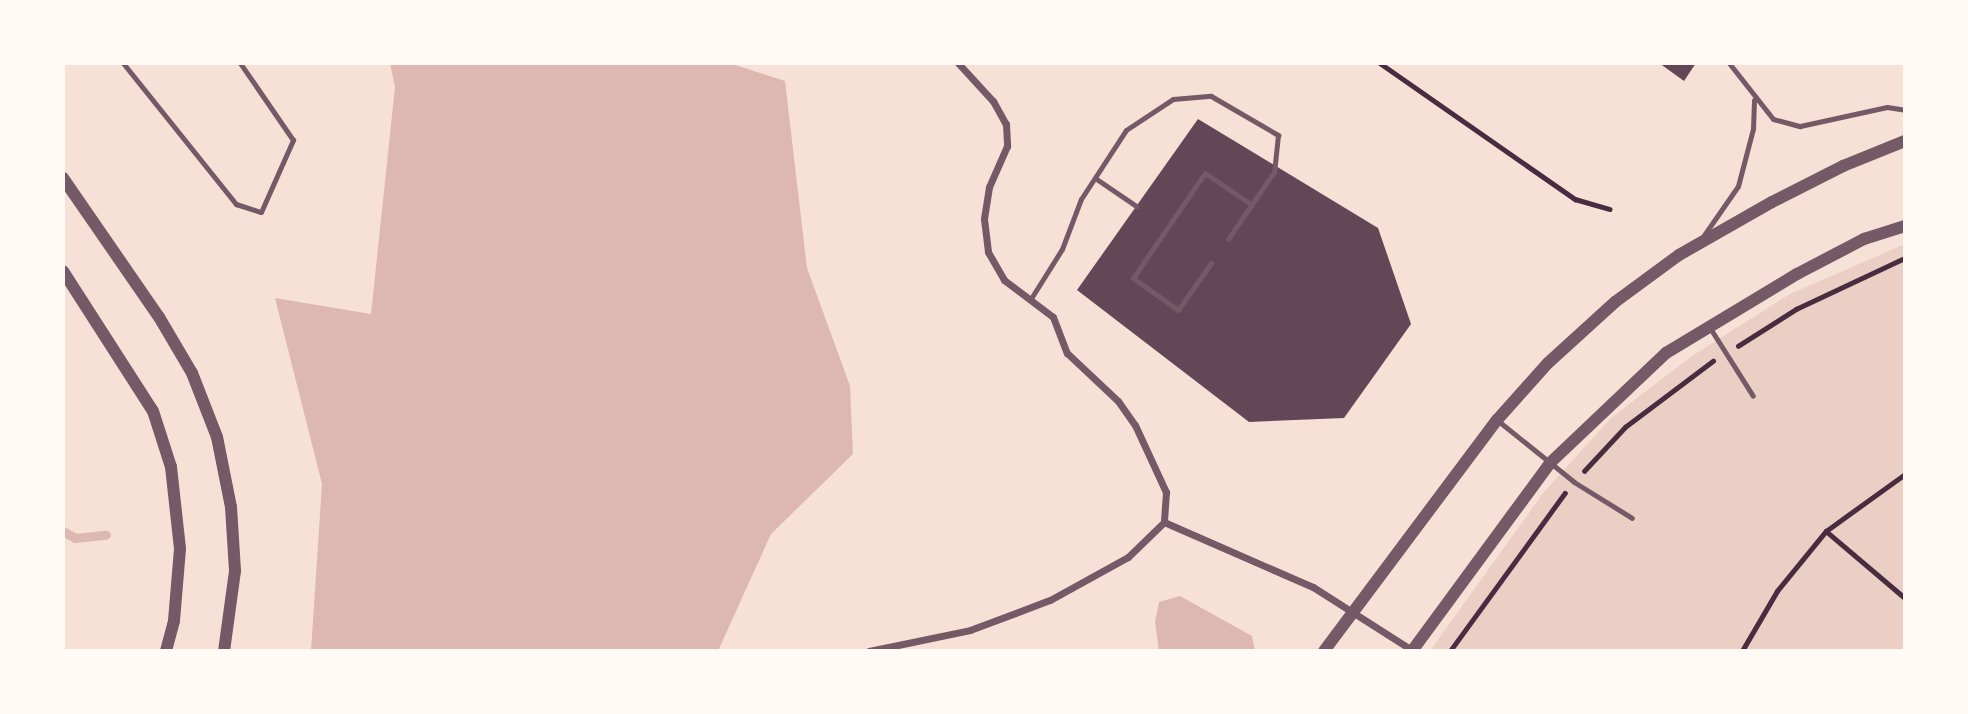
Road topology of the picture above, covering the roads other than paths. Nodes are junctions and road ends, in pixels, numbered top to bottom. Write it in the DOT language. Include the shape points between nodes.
graph roads {
  1 [pos="123,63"];
  2 [pos="240,63"];
  3 [pos="958,63"];
  4 [pos="1730,64"];
  5 [pos="1754,100"];
  6 [pos="1905,110"];
  7 [pos="1905,141"];
  8 [pos="63,178"];
  9 [pos="1095,178"];
  10 [pos="1252,205"];
  11 [pos="1136,206"];
  12 [pos="1905,226"];
  13 [pos="1228,239"];
  14 [pos="1697,245"];
  15 [pos="1211,263"];
  16 [pos="63,271"];
  17 [pos="1030,300"];
  18 [pos="1709,326"];
  19 [pos="1753,396"];
  20 [pos="1497,420"];
  21 [pos="1550,463"];
  22 [pos="1632,518"];
  23 [pos="1164,522"];
  24 [pos="1350,614"];
  25 [pos="166,651"];
  26 [pos="224,651"];
  27 [pos="869,651"];
  28 [pos="1324,651"];
  29 [pos="1412,651"];
  1 -- 2 [label="lane" via="236,204 261,212 293,141"];
  3 -- 17 [label="street" via="993,101 1006,124 1007,146 989,187 988,252 1004,280"];
  4 -- 5 [label="lane"];
  5 -- 6 [label="lane" via="1773,119 1800,126 1887,107"];
  5 -- 14 [label="lane" via="1753,129 1738,186"];
  7 -- 14 [label="street" via="1843,166"];
  8 -- 26 [label="street" via="159,317 192,373 217,437 231,507 235,570"];
  9 -- 10 [label="lane" via="1126,130 1173,99 1211,96 1279,135 1274,172"];
  9 -- 11 [label="lane"];
  9 -- 17 [label="lane" via="1062,249"];
  10 -- 13 [label="lane"];
  10 -- 15 [label="lane" via="1205,173 1133,278 1178,310"];
  12 -- 18 [label="street" via="1852,245"];
  14 -- 20 [label="street" via="1615,302 1548,363"];
  16 -- 25 [label="street" via="153,411 171,467 180,549 174,621"];
  17 -- 23 [label="street" via="1053,317 1067,354 1118,401 1135,425 1166,492"];
  18 -- 19 [label="lane"];
  18 -- 21 [label="street" via="1666,353"];
  20 -- 21 [label="lane"];
  20 -- 24 [label="street"];
  21 -- 22 [label="lane"];
  21 -- 29 [label="street"];
  23 -- 24 [label="street" via="1312,587"];
  23 -- 27 [label="street" via="1128,557 1050,600 970,630"];
  24 -- 28 [label="street"];
  24 -- 29 [label="street"];
}
